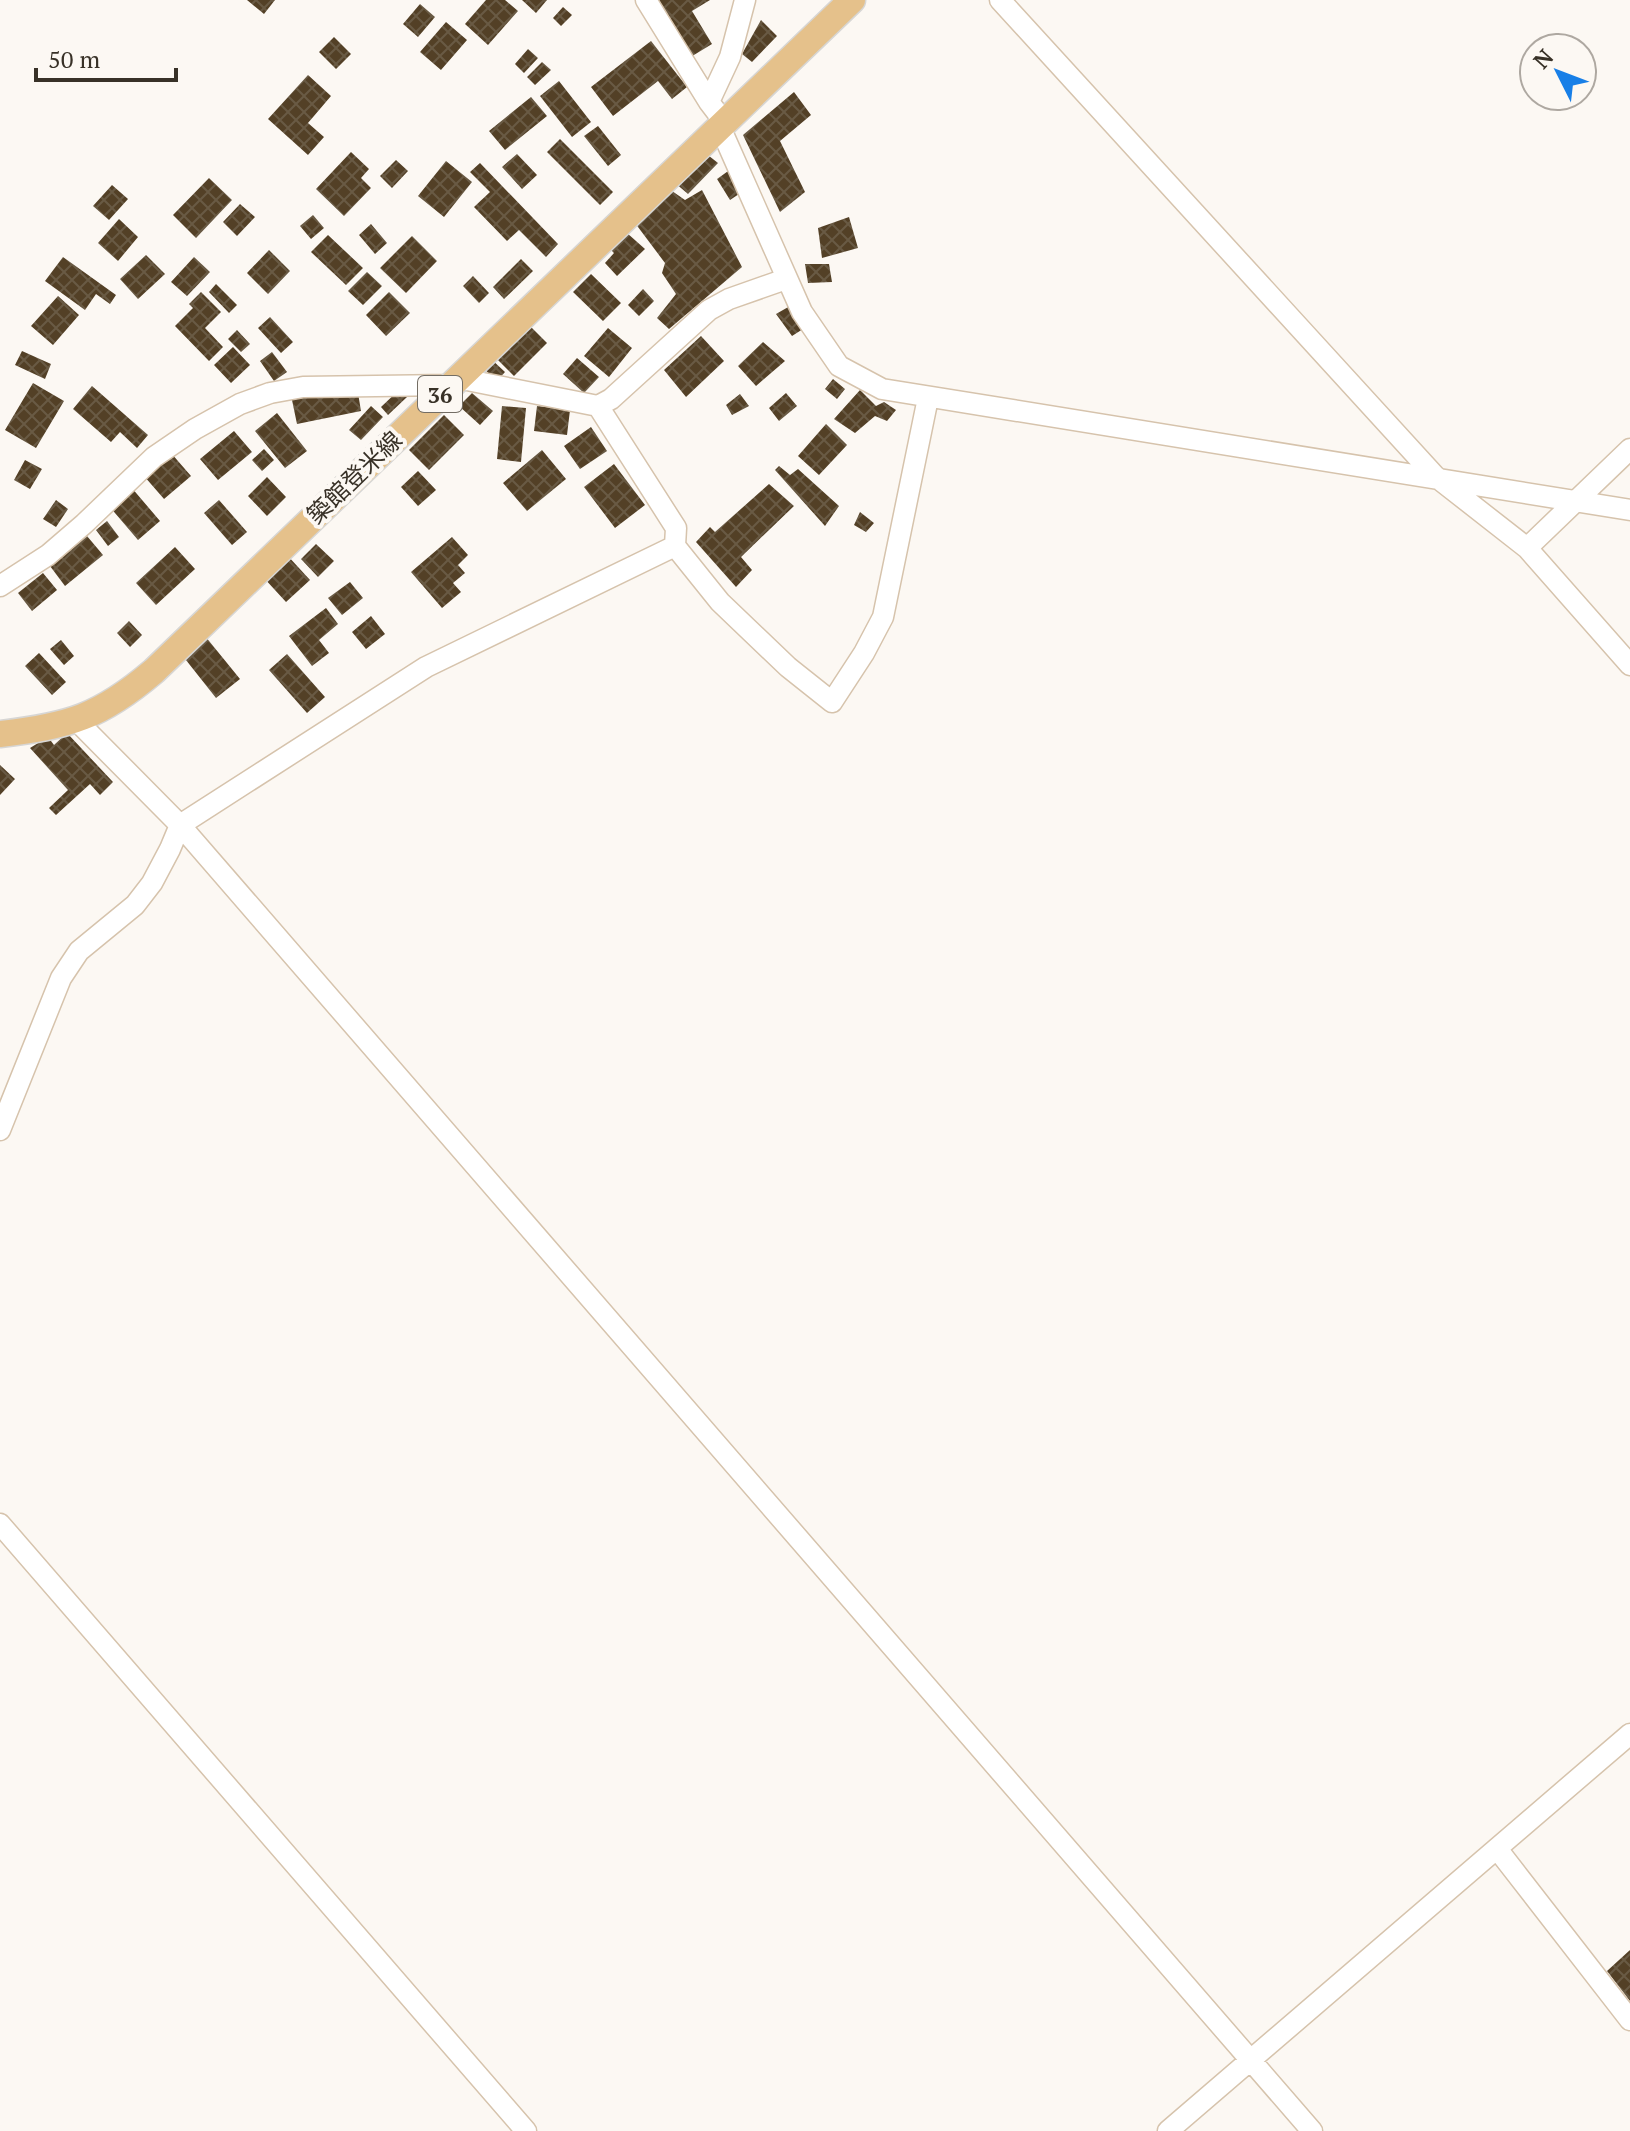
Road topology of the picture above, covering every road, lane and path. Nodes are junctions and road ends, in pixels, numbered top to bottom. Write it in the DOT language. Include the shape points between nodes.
graph roads {
  1 [pos="646,0"];
  2 [pos="745,0"];
  3 [pos="852,0"];
  4 [pos="1000,0"];
  5 [pos="718,117"];
  6 [pos="786,279"];
  7 [pos="453,382"];
  8 [pos="928,398"];
  9 [pos="598,406"];
  10 [pos="1630,449"];
  11 [pos="1435,476"];
  12 [pos="1578,500"];
  13 [pos="1630,510"];
  14 [pos="675,546"];
  15 [pos="1527,548"];
  16 [pos="0,586"];
  17 [pos="1630,665"];
  18 [pos="77,721"];
  19 [pos="0,734"];
  20 [pos="180,825"];
  21 [pos="0,1130"];
  22 [pos="0,1524"];
  23 [pos="1630,1734"];
  24 [pos="1498,1850"];
  25 [pos="1630,2020"];
  26 [pos="1250,2060"];
  27 [pos="526,2131"];
  28 [pos="1168,2131"];
  29 [pos="1312,2131"];
  1 -- 5 [label="street"];
  2 -- 5 [label="street"];
  3 -- 5 [label="main road, 築館登米線 / 36"];
  4 -- 11 [label="street"];
  5 -- 6 [label="street"];
  5 -- 7 [label="main road, 築館登米線 / 36"];
  6 -- 8 [label="street" via="839,366 882,389"];
  6 -- 9 [label="street" via="709,310"];
  7 -- 9 [label="street"];
  7 -- 16 [label="street" via="303,387 240,404 154,457 48,555"];
  7 -- 18 [label="main road, 築館登米線 / 36" via="154,671 116,701"];
  8 -- 11 [label="street"];
  8 -- 14 [label="street" via="883,617 832,702 720,602"];
  9 -- 14 [label="street" via="676,528"];
  10 -- 12 [label="street"];
  11 -- 12 [label="street"];
  11 -- 15 [label="street"];
  12 -- 13 [label="street"];
  12 -- 15 [label="street"];
  14 -- 20 [label="street" via="426,667"];
  15 -- 17 [label="street"];
  18 -- 19 [label="main road, 築館登米線 / 36"];
  18 -- 20 [label="street"];
  20 -- 21 [label="street" via="135,905 79,951 61,978"];
  20 -- 26 [label="street"];
  22 -- 27 [label="street"];
  23 -- 24 [label="street"];
  24 -- 25 [label="street"];
  24 -- 26 [label="street"];
  26 -- 28 [label="street"];
  26 -- 29 [label="street"];
}
